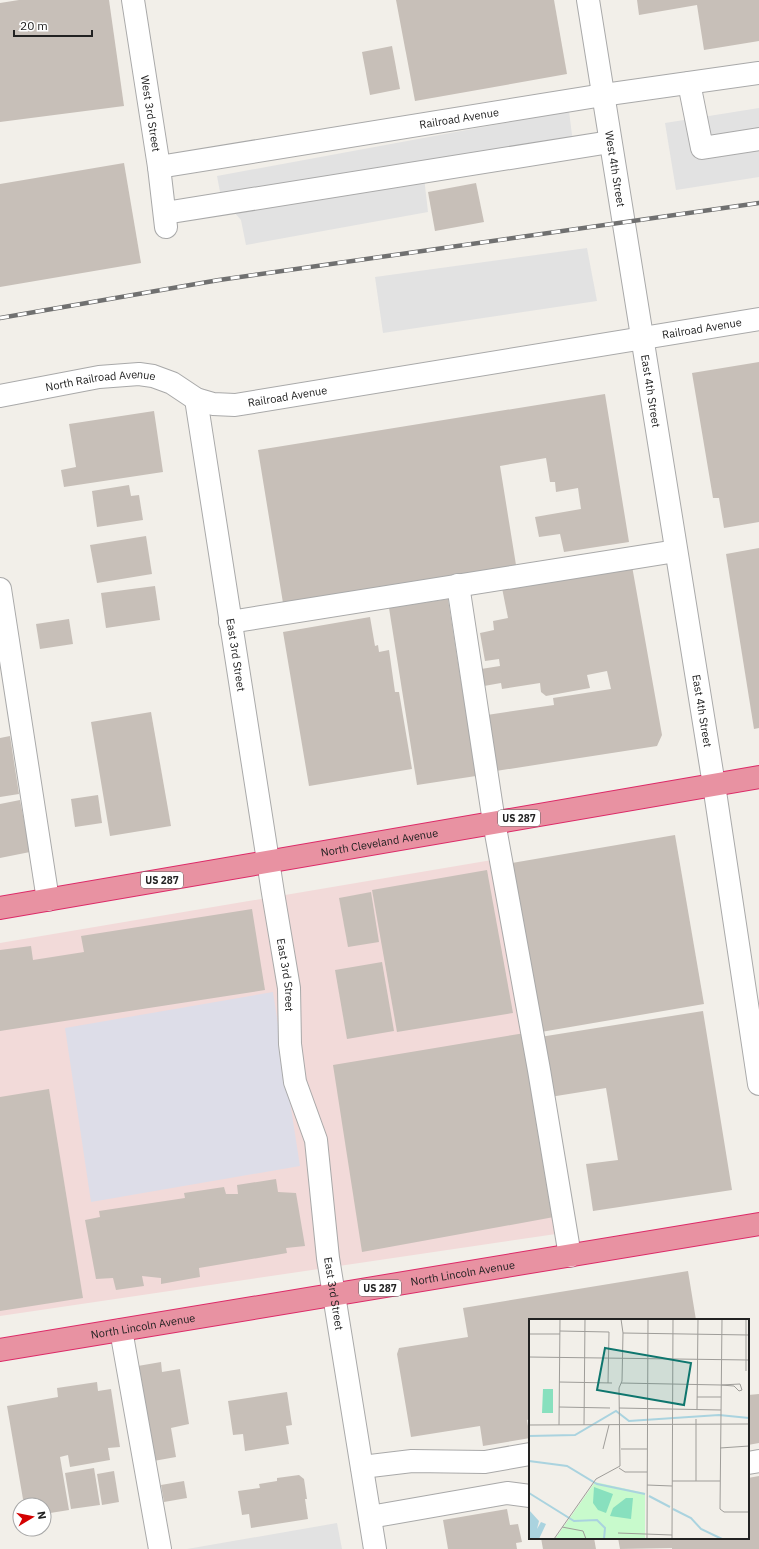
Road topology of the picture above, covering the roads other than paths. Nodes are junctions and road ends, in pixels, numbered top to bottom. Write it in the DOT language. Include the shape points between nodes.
graph roads {
  1 [pos="133,0"];
  2 [pos="588,0"];
  3 [pos="759,73"];
  4 [pos="689,83"];
  5 [pos="603,95"];
  6 [pos="759,139"];
  7 [pos="610,142"];
  8 [pos="159,167"];
  9 [pos="759,319"];
  10 [pos="641,338"];
  11 [pos="0,396"];
  12 [pos="196,399"];
  13 [pos="676,551"];
  14 [pos="458,585"];
  15 [pos="0,589"];
  16 [pos="230,622"];
  17 [pos="759,777"];
  18 [pos="714,785"];
  19 [pos="494,822"];
  20 [pos="268,861"];
  21 [pos="48,900"];
  22 [pos="0,908"];
  23 [pos="759,1084"];
  24 [pos="759,1224"];
  25 [pos="570,1256"];
  26 [pos="334,1295"];
  27 [pos="121,1330"];
  28 [pos="0,1350"];
  29 [pos="529,1454"];
  30 [pos="759,1461"];
  31 [pos="749,1463"];
  32 [pos="362,1467"];
  33 [pos="529,1496"];
  34 [pos="370,1517"];
  35 [pos="160,1549"];
  36 [pos="375,1549"];
  1 -- 8 [label="street, West 3rd Street"];
  2 -- 5 [label="street, West 4th Street"];
  3 -- 4 [label="street, Railroad Avenue"];
  4 -- 5 [label="street, Railroad Avenue"];
  4 -- 6 [label="street" via="702,148"];
  5 -- 7 [label="street, West 4th Street"];
  5 -- 8 [label="street, Railroad Avenue"];
  7 -- 8 [label="street, West 3rd Street" via="166,220"];
  7 -- 10 [label="street, West 4th Street"];
  9 -- 10 [label="street, Railroad Avenue"];
  10 -- 12 [label="street, Railroad Avenue" via="235,405 213,404"];
  10 -- 13 [label="street, East 4th Street"];
  11 -- 12 [label="street, North Railroad Avenue" via="99,377 139,374 172,383"];
  12 -- 16 [label="street, East 3rd Street"];
  13 -- 14 [label="street"];
  13 -- 18 [label="street, East 4th Street"];
  14 -- 16 [label="street"];
  14 -- 19 [label="street"];
  15 -- 21 [label="street"];
  16 -- 20 [label="street, East 3rd Street"];
  17 -- 18 [label="highway, North Cleveland Avenue / US 287"];
  18 -- 19 [label="highway, North Cleveland Avenue / US 287"];
  18 -- 23 [label="street, East 4th Street"];
  19 -- 20 [label="highway, North Cleveland Avenue / US 287"];
  19 -- 25 [label="street"];
  20 -- 21 [label="highway, North Cleveland Avenue / US 287"];
  20 -- 26 [label="street, East 3rd Street" via="289,988 290,1044 295,1082 316,1140"];
  21 -- 22 [label="highway, North Cleveland Avenue / US 287"];
  24 -- 25 [label="highway, North Lincoln Avenue / US 287"];
  25 -- 26 [label="highway, North Lincoln Avenue / US 287"];
  26 -- 27 [label="highway, North Lincoln Avenue / US 287"];
  26 -- 32 [label="street, East 3rd Street"];
  27 -- 28 [label="highway, North Lincoln Avenue / US 287"];
  27 -- 35 [label="street"];
  29 -- 32 [label="street" via="485,1462 412,1461"];
  30 -- 31 [label="street"];
  32 -- 34 [label="street, East 3rd Street"];
  33 -- 34 [label="street" via="507,1493"];
  34 -- 36 [label="street, East 3rd Street"];
}
